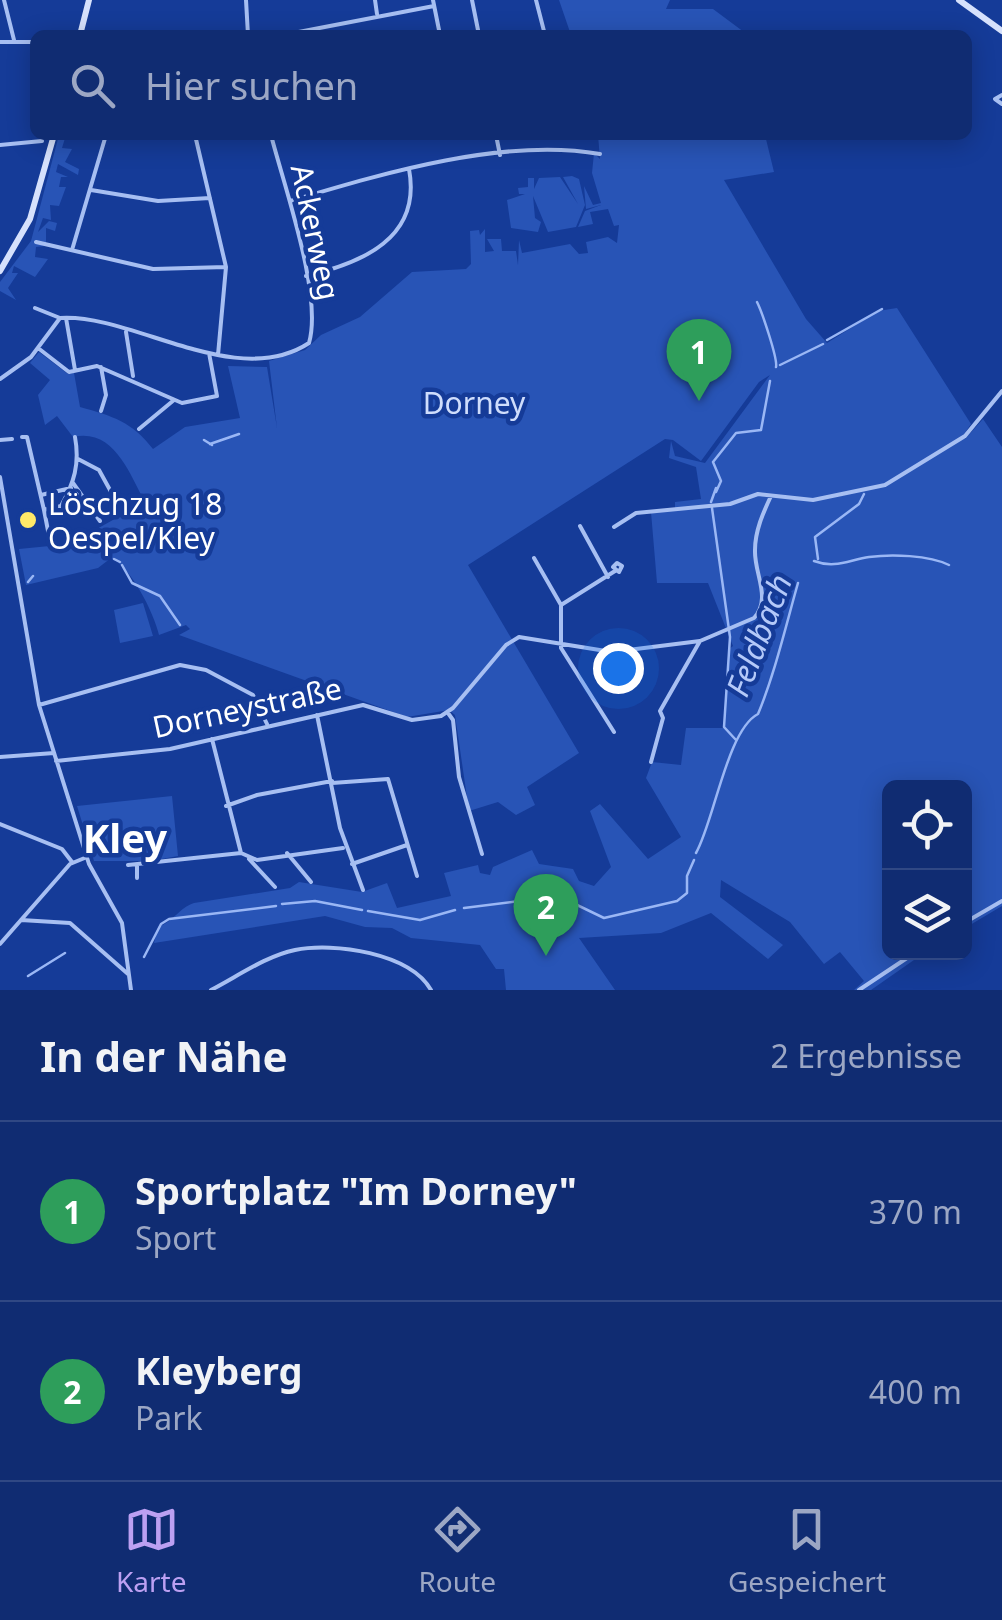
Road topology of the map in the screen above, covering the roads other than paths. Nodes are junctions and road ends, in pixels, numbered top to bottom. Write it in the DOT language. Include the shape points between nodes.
graph roads {
  1 [pos="4,0"];
  2 [pos="89,0"];
  3 [pos="246,0"];
  4 [pos="375,0"];
  5 [pos="472,0"];
  6 [pos="536,0"];
  7 [pos="959,0"];
  8 [pos="434,3"];
  9 [pos="377,14"];
  10 [pos="81,30"];
  11 [pos="248,30"];
  12 [pos="305,30"];
  13 [pos="439,30"];
  14 [pos="478,30"];
  15 [pos="543,30"];
  16 [pos="1002,31"];
  17 [pos="14,40"];
  18 [pos="0,42"];
  19 [pos="30,42"];
  20 [pos="1002,95"];
  21 [pos="1002,104"];
  22 [pos="53,140"];
  23 [pos="105,140"];
  24 [pos="196,140"];
  25 [pos="272,140"];
  26 [pos="497,140"];
  27 [pos="42,141"];
  28 [pos="0,144"];
  29 [pos="600,154"];
  30 [pos="500,155"];
  31 [pos="408,167"];
  32 [pos="91,190"];
  33 [pos="210,198"];
  34 [pos="290,202"];
  35 [pos="36,242"];
  36 [pos="72,250"];
  37 [pos="226,267"];
  38 [pos="0,272"];
  39 [pos="306,276"];
  40 [pos="36,308"];
  41 [pos="63,318"];
  42 [pos="126,332"];
  43 [pos="38,348"];
  44 [pos="209,353"];
  45 [pos="218,354"];
  46 [pos="101,367"];
  47 [pos="75,370"];
  48 [pos="0,379"];
  49 [pos="133,379"];
  50 [pos="1002,392"];
  51 [pos="174,400"];
  52 [pos="102,410"];
  53 [pos="139,429"];
  54 [pos="75,436"];
  55 [pos="22,437"];
  56 [pos="12,439"];
  57 [pos="0,440"];
  58 [pos="78,459"];
  59 [pos="0,477"];
  60 [pos="72,486"];
  61 [pos="40,496"];
  62 [pos="770,496"];
  63 [pos="44,510"];
  64 [pos="122,510"];
  65 [pos="100,521"];
  66 [pos="580,526"];
  67 [pos="614,527"];
  68 [pos="50,541"];
  69 [pos="534,558"];
  70 [pos="615,571"];
  71 [pos="608,577"];
  72 [pos="561,605"];
  73 [pos="700,640"];
  74 [pos="562,644"];
  75 [pos="39,705"];
  76 [pos="448,713"];
  77 [pos="317,716"];
  78 [pos="268,726"];
  79 [pos="614,732"];
  80 [pos="212,740"];
  81 [pos="54,753"];
  82 [pos="0,757"];
  83 [pos="56,760"];
  84 [pos="651,762"];
  85 [pos="332,782"];
  86 [pos="226,806"];
  87 [pos="0,824"];
  88 [pos="407,845"];
  89 [pos="345,848"];
  90 [pos="241,853"];
  91 [pos="287,853"];
  92 [pos="482,854"];
  93 [pos="87,857"];
  94 [pos="249,859"];
  95 [pos="72,862"];
  96 [pos="352,864"];
  97 [pos="128,865"];
  98 [pos="136,865"];
  99 [pos="417,876"];
  100 [pos="136,878"];
  101 [pos="311,882"];
  102 [pos="275,887"];
  103 [pos="363,890"];
  104 [pos="1002,900"];
  105 [pos="972,918"];
  106 [pos="22,920"];
  107 [pos="0,944"];
  108 [pos="904,960"];
  109 [pos="128,974"];
  110 [pos="131,990"];
  111 [pos="211,990"];
  112 [pos="431,990"];
  113 [pos="859,990"];
  1 -- 17 [label="street"];
  2 -- 10 [label="main road"];
  3 -- 11 [label="street"];
  4 -- 9 [label="street"];
  5 -- 14 [label="street"];
  6 -- 15 [label="street"];
  7 -- 16 [label="main road"];
  8 -- 9 [label="street"];
  8 -- 13 [label="street"];
  9 -- 12 [label="street"];
  17 -- 18 [label="street"];
  17 -- 19 [label="street"];
  20 -- 21 [label="street" via="995,99"];
  22 -- 38 [label="main road" via="30,219"];
  23 -- 32 [label="street"];
  24 -- 33 [label="street"];
  25 -- 34 [label="street, Ackerweg"];
  26 -- 30 [label="street"];
  27 -- 28 [label="street"];
  29 -- 30 [label="street"];
  30 -- 31 [label="street"];
  31 -- 34 [label="street"];
  31 -- 39 [label="street" via="411,197 388,243"];
  32 -- 33 [label="street" via="158,201"];
  32 -- 36 [label="street"];
  33 -- 37 [label="street"];
  34 -- 39 [label="street, Ackerweg"];
  35 -- 36 [label="street"];
  36 -- 37 [label="street" via="153,269"];
  37 -- 45 [label="street"];
  39 -- 45 [label="street, Ackerweg" via="312,340 268,357"];
  40 -- 41 [label="street"];
  41 -- 42 [label="street"];
  41 -- 43 [label="street"];
  41 -- 47 [label="street"];
  42 -- 44 [label="street"];
  42 -- 49 [label="street"];
  43 -- 47 [label="street" via="68,372"];
  43 -- 48 [label="street"];
  44 -- 45 [label="street"];
  44 -- 51 [label="street" via="218,396"];
  46 -- 47 [label="street"];
  46 -- 49 [label="street"];
  46 -- 52 [label="street"];
  49 -- 51 [label="street"];
  50 -- 62 [label="street" via="965,436 885,485 813,500"];
  51 -- 53 [label="street"];
  54 -- 58 [label="street"];
  55 -- 61 [label="street"];
  56 -- 57 [label="street"];
  58 -- 60 [label="street"];
  58 -- 64 [label="street" via="99,470"];
  59 -- 75 [label="street"];
  60 -- 61 [label="street"];
  60 -- 63 [label="street" via="61,506"];
  60 -- 65 [label="street"];
  61 -- 63 [label="street"];
  62 -- 67 [label="street" via="636,512"];
  62 -- 73 [label="street" via="755,548 762,605 754,618"];
  63 -- 68 [label="street"];
  66 -- 71 [label="street"];
  69 -- 72 [label="street"];
  70 -- 71 [label="street"];
  71 -- 72 [label="street"];
  72 -- 74 [label="street"];
  73 -- 74 [label="street" via="612,652"];
  73 -- 84 [label="street" via="660,711"];
  74 -- 76 [label="street" via="533,636 513,640"];
  74 -- 79 [label="street"];
  75 -- 78 [label="street" via="189,666 253,695"];
  75 -- 81 [label="street"];
  76 -- 77 [label="street, Dorneystraße" via="412,720 370,704"];
  76 -- 92 [label="street"];
  77 -- 78 [label="street, Dorneystraße"];
  77 -- 85 [label="street"];
  78 -- 80 [label="street, Dorneystraße"];
  80 -- 83 [label="street, Dorneystraße"];
  80 -- 86 [label="street"];
  81 -- 82 [label="street"];
  81 -- 83 [label="street"];
  83 -- 93 [label="street"];
  85 -- 86 [label="street"];
  85 -- 88 [label="street" via="388,779"];
  85 -- 89 [label="street"];
  86 -- 90 [label="street"];
  87 -- 95 [label="street" via="62,849"];
  88 -- 96 [label="street"];
  88 -- 99 [label="street"];
  89 -- 91 [label="street"];
  89 -- 96 [label="street"];
  90 -- 94 [label="street"];
  90 -- 98 [label="street"];
  91 -- 94 [label="street"];
  91 -- 101 [label="street"];
  93 -- 95 [label="street"];
  93 -- 109 [label="street" via="122,923"];
  94 -- 102 [label="street"];
  95 -- 106 [label="street"];
  96 -- 103 [label="street"];
  97 -- 98 [label="street"];
  98 -- 100 [label="street"];
  104 -- 105 [label="street"];
  106 -- 107 [label="street"];
  106 -- 109 [label="street" via="70,923"];
  108 -- 113 [label="street"];
  109 -- 110 [label="street"];
  111 -- 112 [label="street" via="275,957 324,948 402,964"];
}
